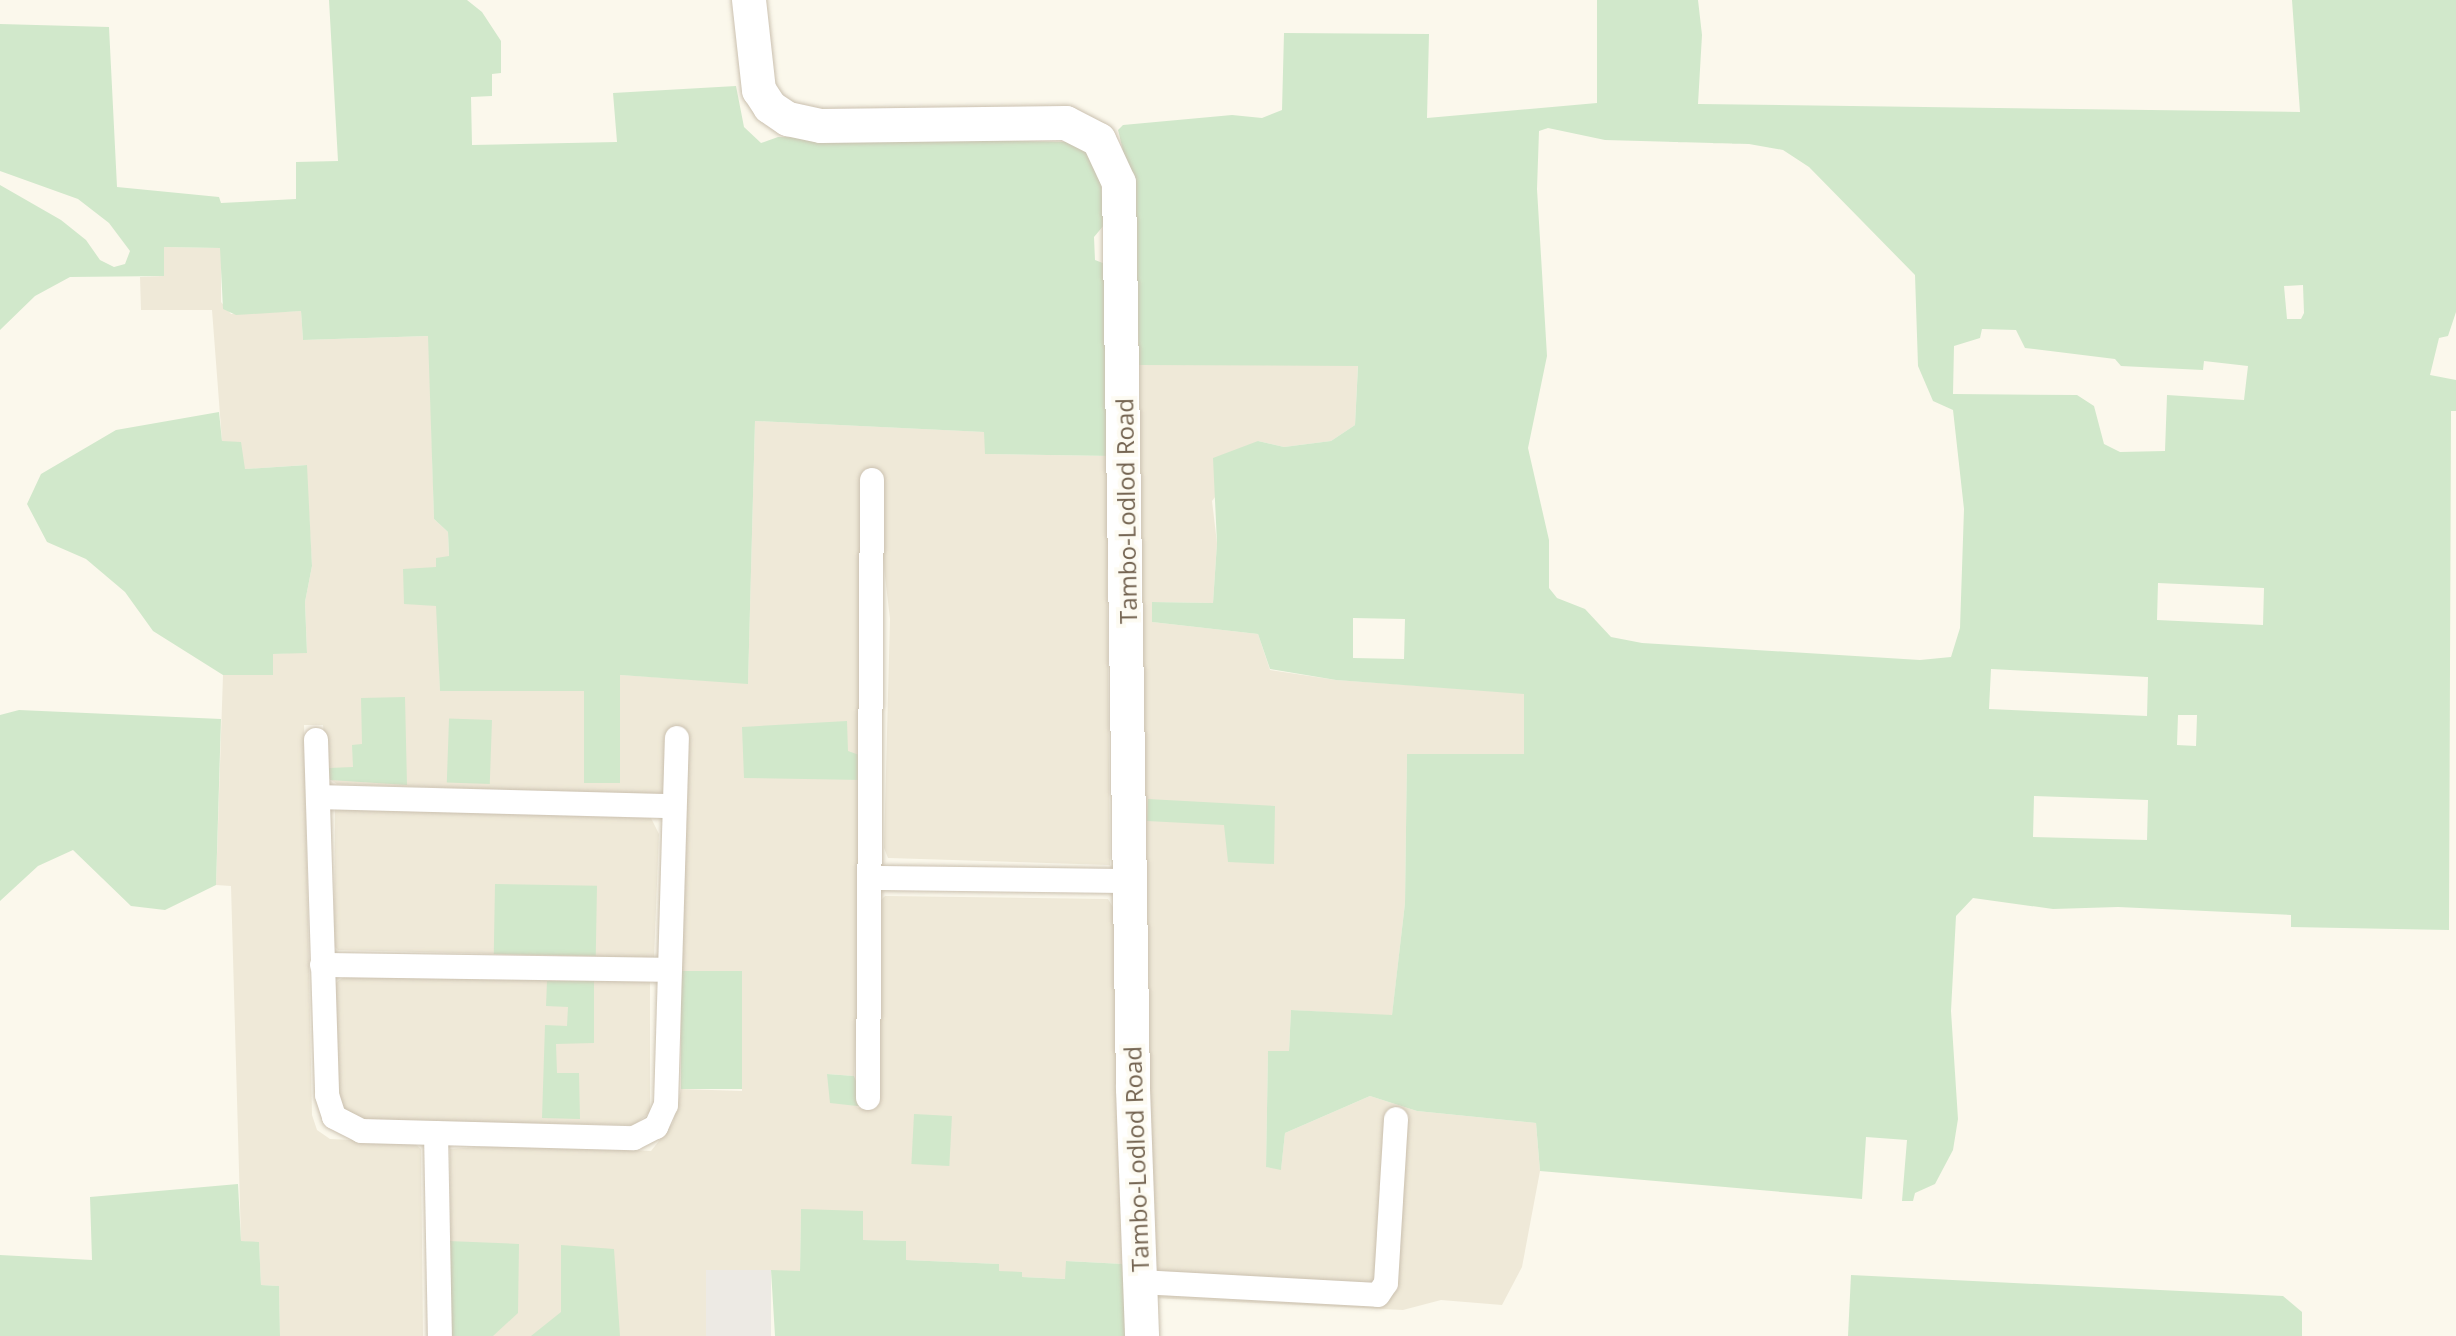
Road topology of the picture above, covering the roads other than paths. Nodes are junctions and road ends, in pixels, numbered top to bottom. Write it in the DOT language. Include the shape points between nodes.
graph roads {
  1 [pos="749,0"];
  2 [pos="872,480"];
  3 [pos="677,738"];
  4 [pos="316,740"];
  5 [pos="319,797"];
  6 [pos="672,806"];
  7 [pos="873,878"];
  8 [pos="1130,881"];
  9 [pos="322,965"];
  10 [pos="667,970"];
  11 [pos="868,1098"];
  12 [pos="1396,1119"];
  13 [pos="436,1133"];
  14 [pos="1140,1282"];
  15 [pos="440,1336"];
  16 [pos="1142,1336"];
  1 -- 8 [label="street, Tambo-Lodlod Road" via="759,90 775,112 796,122 821,126 1038,119 1094,124 1114,166 1121,209"];
  2 -- 7 [label="street"];
  3 -- 6 [label="street"];
  4 -- 5 [label="street"];
  5 -- 6 [label="street"];
  5 -- 9 [label="street"];
  6 -- 10 [label="street"];
  7 -- 8 [label="street"];
  7 -- 11 [label="street" via="866,969"];
  8 -- 14 [label="street, Tambo-Lodlod Road"];
  9 -- 10 [label="street"];
  9 -- 13 [label="street" via="327,1095 334,1117 353,1130"];
  10 -- 13 [label="street" via="666,1105 656,1127 645,1135"];
  12 -- 14 [label="street" via="1382,1292"];
  13 -- 15 [label="street"];
  14 -- 16 [label="street, Tambo-Lodlod Road"];
}
